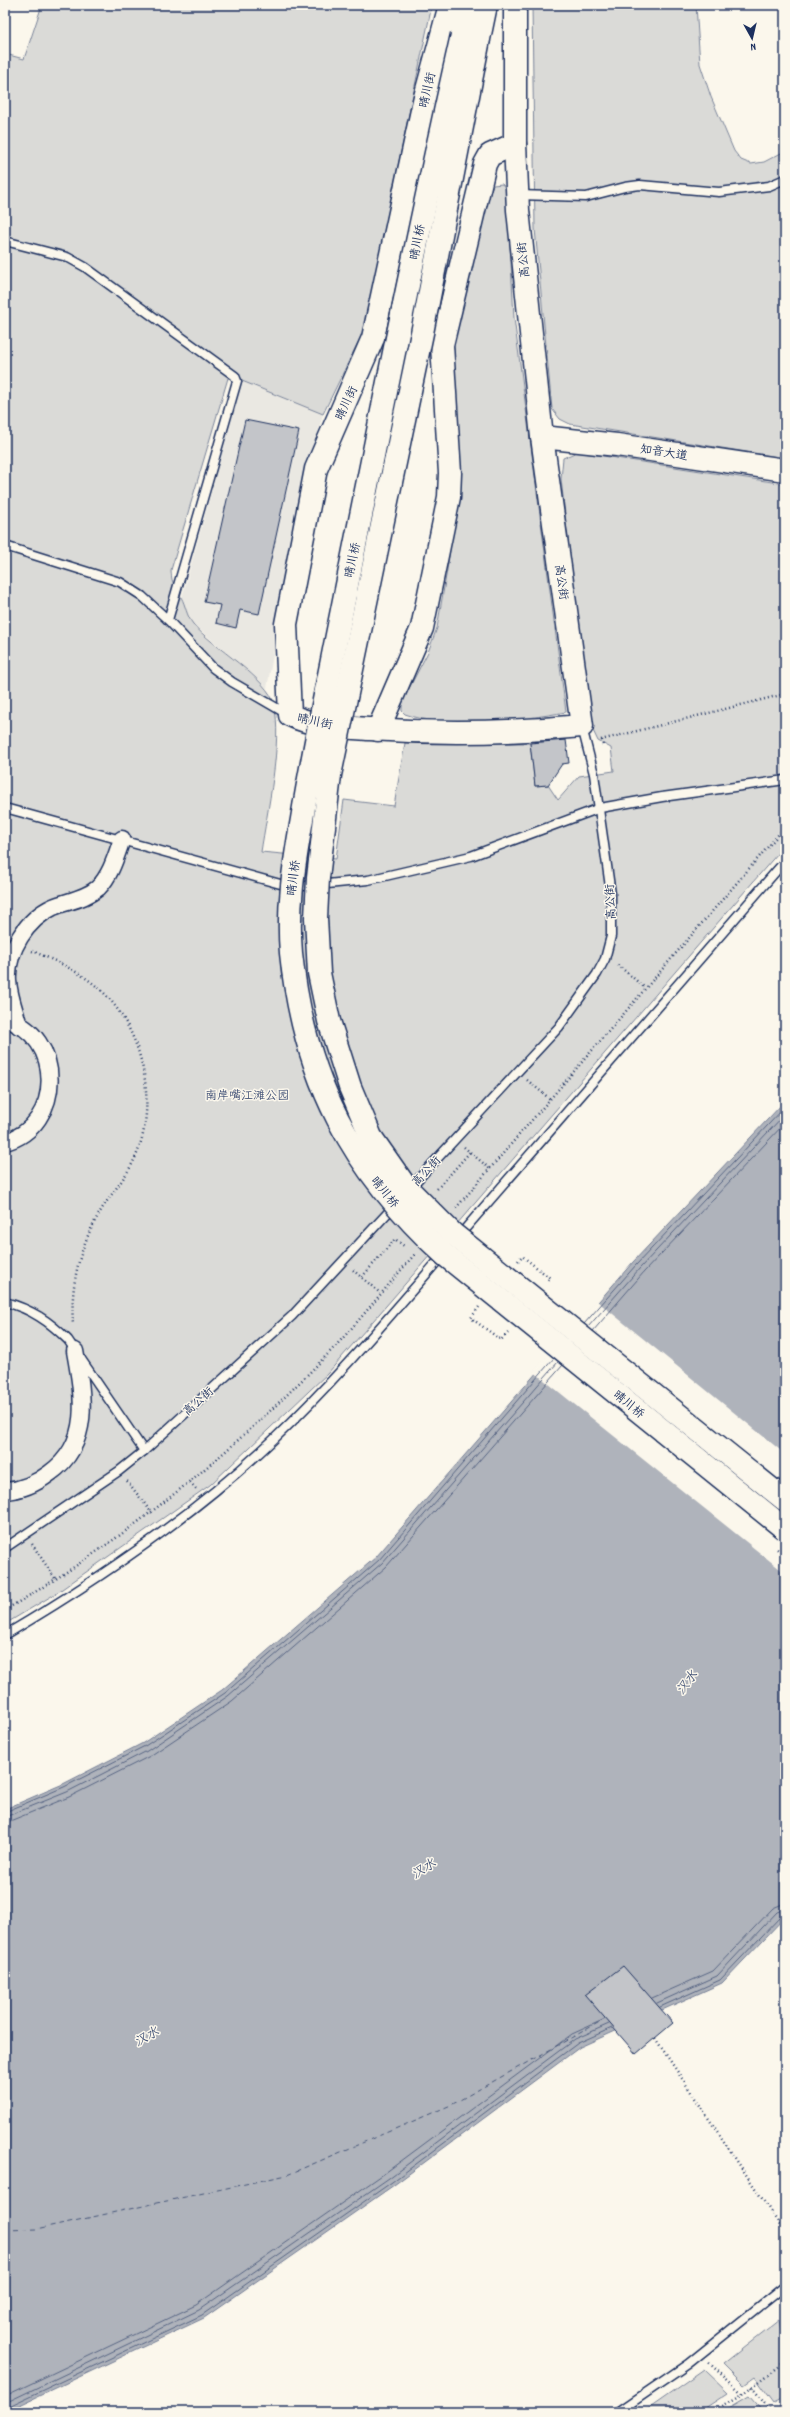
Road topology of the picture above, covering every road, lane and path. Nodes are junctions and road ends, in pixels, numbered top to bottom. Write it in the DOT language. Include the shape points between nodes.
graph roads {
  1 [pos="450,5"];
  2 [pos="466,5"];
  3 [pos="486,5"];
  4 [pos="515,5"];
  5 [pos="471,37"];
  6 [pos="515,144"];
  7 [pos="785,180"];
  8 [pos="517,195"];
  9 [pos="5,241"];
  10 [pos="542,437"];
  11 [pos="785,470"];
  12 [pos="5,546"];
  13 [pos="168,620"];
  14 [pos="785,694"];
  15 [pos="290,715"];
  16 [pos="378,730"];
  17 [pos="584,735"];
  18 [pos="785,780"];
  19 [pos="5,808"];
  20 [pos="600,808"];
  21 [pos="122,839"];
  22 [pos="785,861"];
  23 [pos="16,946"];
  24 [pos="616,963"];
  25 [pos="645,988"];
  26 [pos="12,1022"];
  27 [pos="524,1077"];
  28 [pos="550,1098"];
  29 [pos="5,1142"];
  30 [pos="490,1169"];
  31 [pos="435,1192"];
  32 [pos="452,1208"];
  33 [pos="458,1213"];
  34 [pos="407,1249"];
  35 [pos="413,1254"];
  36 [pos="419,1258"];
  37 [pos="380,1293"];
  38 [pos="5,1302"];
  39 [pos="473,1302"];
  40 [pos="479,1307"];
  41 [pos="75,1351"];
  42 [pos="144,1450"];
  43 [pos="5,1491"];
  44 [pos="138,1494"];
  45 [pos="785,1500"];
  46 [pos="152,1513"];
  47 [pos="785,1529"];
  48 [pos="33,1546"];
  49 [pos="5,1548"];
  50 [pos="56,1580"];
  51 [pos="5,1635"];
  52 [pos="655,2038"];
  53 [pos="785,2233"];
  54 [pos="785,2286"];
  55 [pos="700,2355"];
  56 [pos="785,2362"];
  57 [pos="752,2387"];
  58 [pos="743,2394"];
  59 [pos="785,2407"];
  60 [pos="618,2412"];
  61 [pos="712,2412"];
  62 [pos="771,2412"];
  63 [pos="778,2412"];
  1 -- 15 [label="main road, 晴川街" via="424,101 373,338 316,469 286,624"];
  2 -- 5 [label="main road"];
  3 -- 5 [label="main road"];
  4 -- 6 [label="main road, 高公街"];
  5 -- 45 [label="main road, 晴川桥, bridge" via="422,333 330,775 316,918 316,952 325,1001 340,1058 371,1137 406,1187 453,1234"];
  5 -- 47 [label="main road, 晴川桥, bridge" via="431,172 310,772 291,883 291,953 304,1029 324,1094 344,1133 364,1166 411,1224 445,1256"];
  6 -- 8 [label="main road, 高公街"];
  6 -- 16 [label="main road" via="490,155 485,164 442,345 450,473 449,497 422,628"];
  7 -- 8 [label="lane" via="769,186 720,192 640,185 586,197"];
  8 -- 10 [label="main road, 高公街"];
  9 -- 13 [label="lane" via="67,257 85,267 236,376 237,381"];
  10 -- 11 [label="main road, 知音大道" via="617,445"];
  10 -- 17 [label="main road, 高公街"];
  12 -- 13 [label="lane" via="120,582 142,596"];
  13 -- 15 [label="lane" via="214,668 232,682"];
  14 -- 17 [label="path"];
  15 -- 16 [label="main road, 晴川街" via="314,723"];
  16 -- 17 [label="main road, 晴川街"];
  17 -- 20 [label="lane, 高公街"];
  18 -- 20 [label="lane"];
  19 -- 21 [label="lane"];
  20 -- 21 [label="lane" via="471,856 368,880 307,886 284,885"];
  20 -- 42 [label="lane, 高公街" via="611,894 611,936 605,958 580,999 559,1027 292,1316"];
  21 -- 23 [label="street" via="108,876 98,888 37,917 24,930"];
  22 -- 51 [label="lane" via="353,1359 273,1440 205,1500 123,1560"];
  23 -- 26 [label="street" via="9,967 8,981"];
  23 -- 41 [label="path" via="76,971 105,994 127,1026 143,1068 146,1114 142,1138 132,1165 91,1228 76,1270 72,1292"];
  24 -- 25 [label="path"];
  26 -- 29 [label="street" via="31,1034 44,1052 50,1072 50,1086 42,1113 33,1125"];
  27 -- 28 [label="path"];
  30 -- 31 [label="path, bridge" via="470,1152"];
  32 -- 33 [label="path"];
  34 -- 37 [label="path, bridge" via="395,1239 362,1278"];
  35 -- 36 [label="path"];
  38 -- 41 [label="lane" via="33,1312 53,1325"];
  39 -- 40 [label="path"];
  41 -- 42 [label="lane"];
  41 -- 43 [label="street" via="82,1411 81,1428 73,1448 64,1461 42,1480 24,1488"];
  42 -- 49 [label="lane, 高公街" via="119,1471"];
  44 -- 46 [label="path"];
  48 -- 50 [label="path"];
  52 -- 53 [label="path"];
  54 -- 55 [label="lane"];
  55 -- 58 [label="path"];
  55 -- 60 [label="lane"];
  56 -- 57 [label="path"];
  57 -- 58 [label="path"];
  57 -- 62 [label="path"];
  58 -- 61 [label="path"];
  59 -- 63 [label="path"];
}
